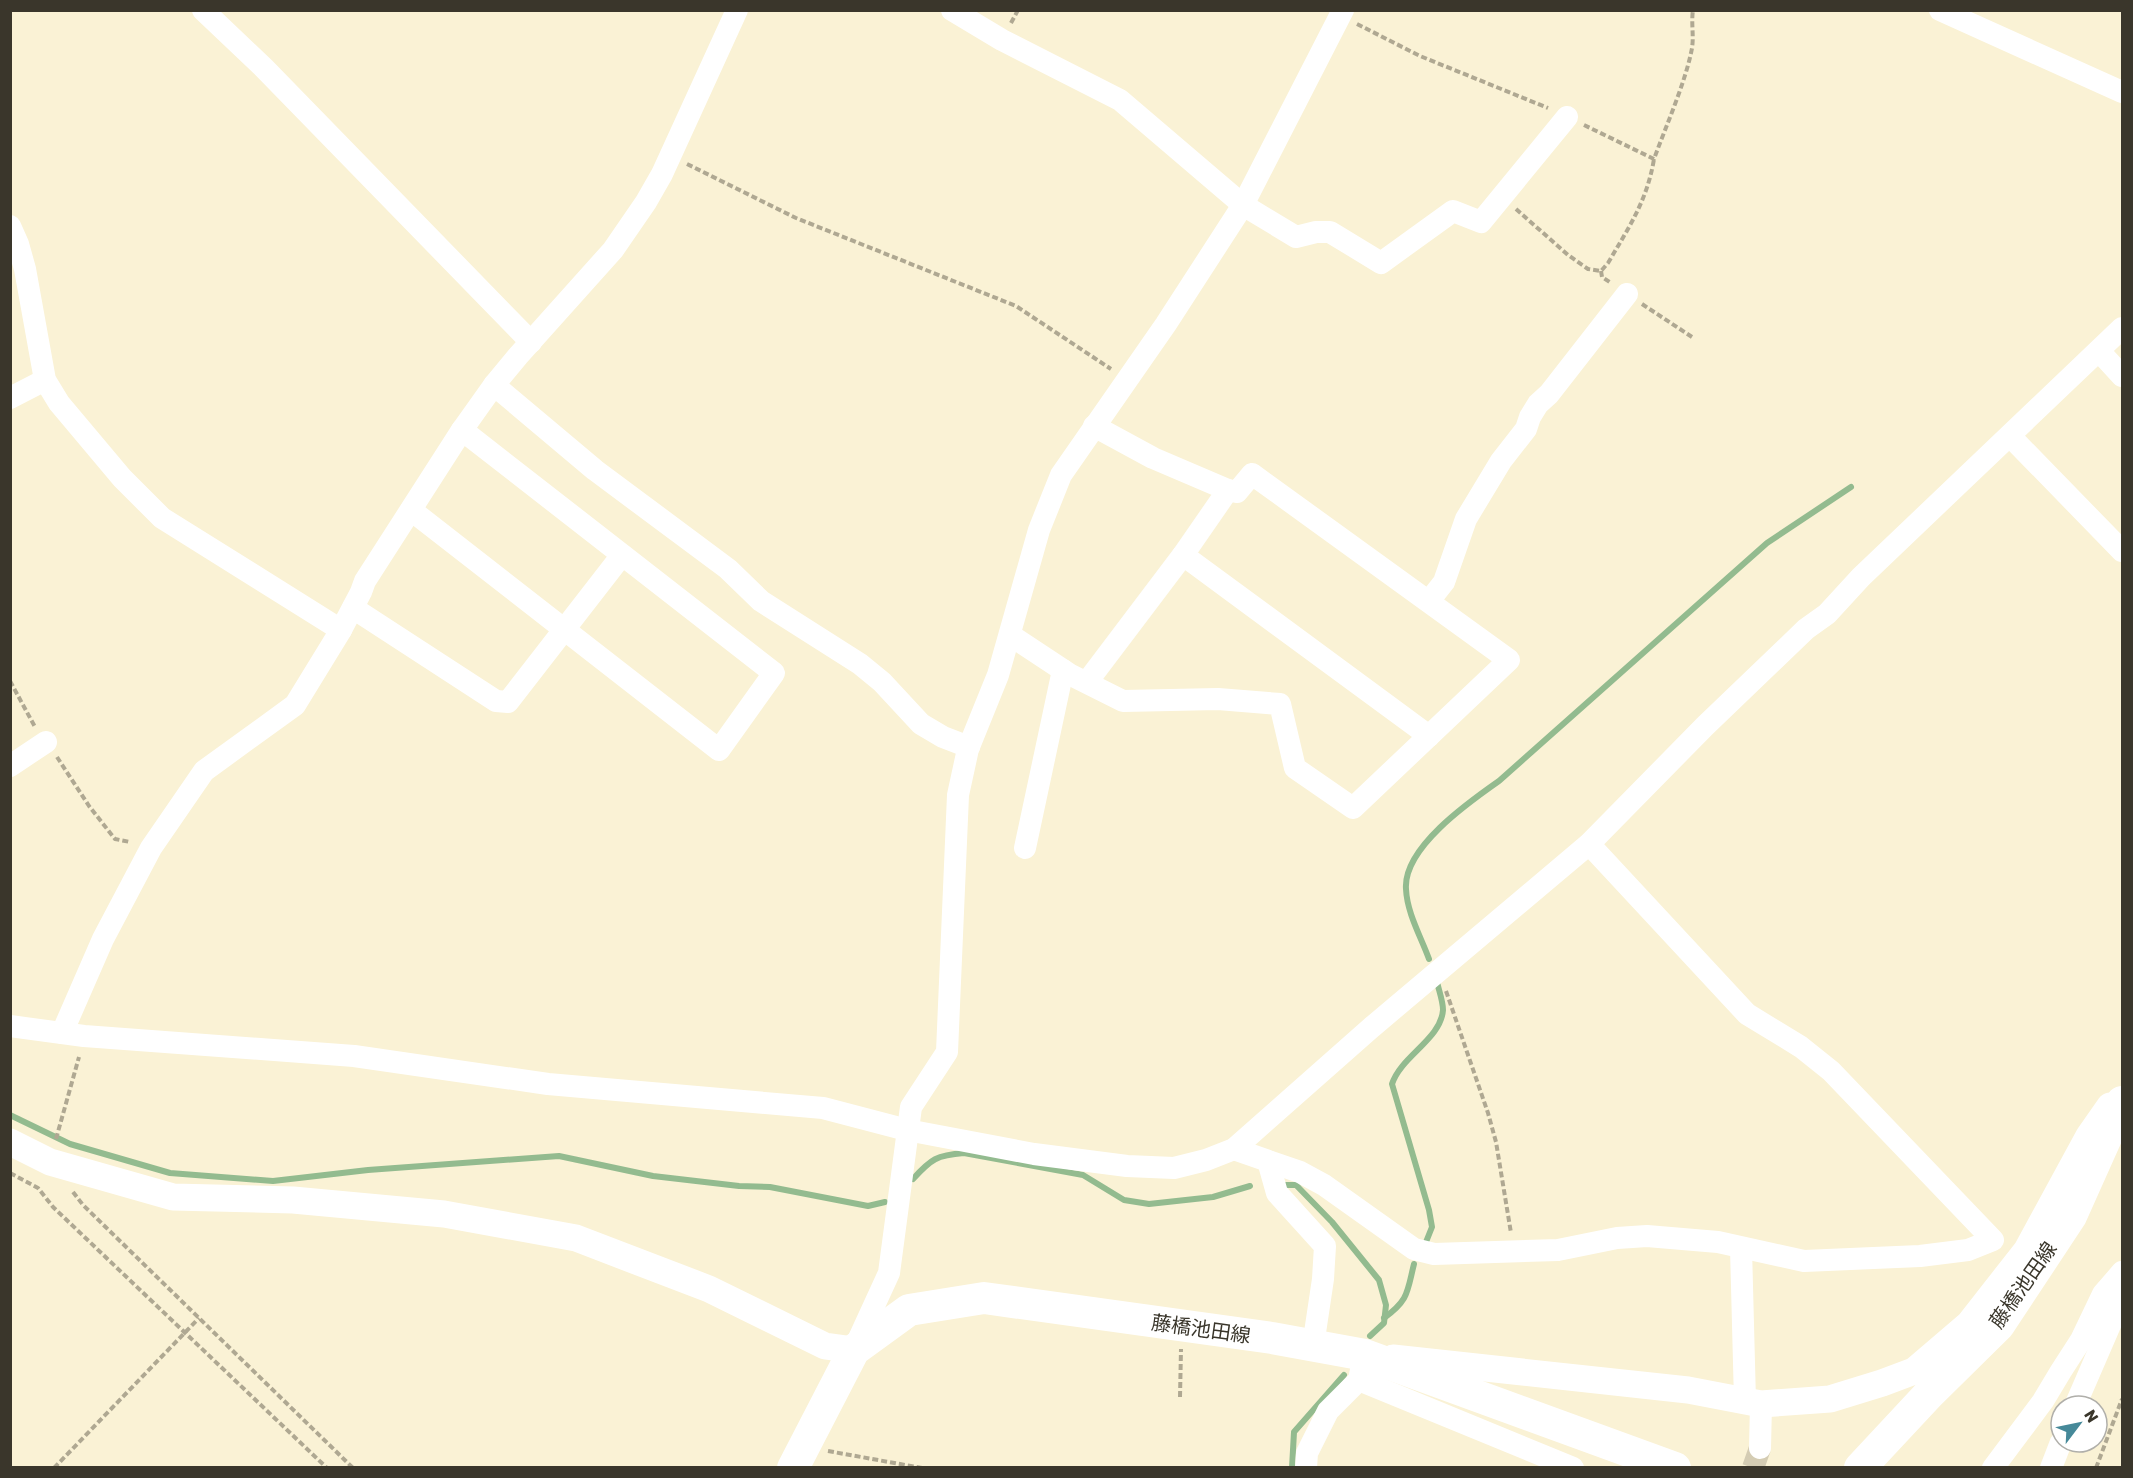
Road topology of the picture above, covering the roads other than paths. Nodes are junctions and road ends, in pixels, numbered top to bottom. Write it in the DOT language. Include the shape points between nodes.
graph roads {
  1 [pos="203,10"];
  2 [pos="736,10"];
  3 [pos="952,10"];
  4 [pos="1940,10"];
  5 [pos="1342,13"];
  6 [pos="2122,92"];
  7 [pos="1567,117"];
  8 [pos="1243,205"];
  9 [pos="10,226"];
  10 [pos="1627,294"];
  11 [pos="2122,328"];
  12 [pos="531,342"];
  13 [pos="2099,351"];
  14 [pos="2122,376"];
  15 [pos="45,380"];
  16 [pos="494,385"];
  17 [pos="10,398"];
  18 [pos="1094,426"];
  19 [pos="462,430"];
  20 [pos="2010,436"];
  21 [pos="1228,490"];
  22 [pos="411,510"];
  23 [pos="2122,551"];
  24 [pos="622,555"];
  25 [pos="1183,555"];
  26 [pos="1429,602"];
  27 [pos="353,608"];
  28 [pos="564,629"];
  29 [pos="341,630"];
  30 [pos="1010,635"];
  31 [pos="1063,670"];
  32 [pos="1087,682"];
  33 [pos="1429,736"];
  34 [pos="46,742"];
  35 [pos="969,747"];
  36 [pos="10,766"];
  37 [pos="1589,844"];
  38 [pos="1025,848"];
  39 [pos="10,1026"];
  40 [pos="62,1033"];
  41 [pos="2122,1088"];
  42 [pos="2122,1102"];
  43 [pos="907,1130"];
  44 [pos="10,1142"];
  45 [pos="1234,1149"];
  46 [pos="1268,1161"];
  47 [pos="1993,1240"];
  48 [pos="1741,1248"];
  49 [pos="2019,1260"];
  50 [pos="2122,1272"];
  51 [pos="2122,1279"];
  52 [pos="1314,1346"];
  53 [pos="854,1350"];
  54 [pos="1362,1367"];
  55 [pos="2080,1394"];
  56 [pos="1753,1403"];
  57 [pos="1760,1448"];
  58 [pos="798,1457"];
  59 [pos="1306,1467"];
  60 [pos="1573,1467"];
  61 [pos="1675,1467"];
  62 [pos="1860,1467"];
  63 [pos="1993,1467"];
  1 -- 12 [label="street"];
  2 -- 12 [label="street" via="646,202 613,250"];
  3 -- 8 [label="street" via="1120,100"];
  4 -- 6 [label="street"];
  5 -- 8 [label="street"];
  7 -- 8 [label="street" via="1482,222 1453,211 1381,263 1330,232 1296,237"];
  8 -- 18 [label="street"];
  9 -- 15 [label="street" via="25,269"];
  10 -- 26 [label="street" via="1538,404 1526,429 1466,519 1444,582"];
  11 -- 13 [label="street"];
  12 -- 16 [label="street"];
  13 -- 14 [label="street"];
  13 -- 20 [label="street"];
  15 -- 17 [label="street"];
  15 -- 29 [label="street" via="59,403 122,478 162,518"];
  16 -- 19 [label="street"];
  16 -- 35 [label="street" via="595,470 728,569 761,602 867,670 921,724"];
  18 -- 21 [label="street" via="1153,458"];
  18 -- 30 [label="street" via="1061,475 1039,530"];
  19 -- 22 [label="street"];
  19 -- 24 [label="street"];
  20 -- 23 [label="street"];
  20 -- 37 [label="street" via="1827,614 1806,629"];
  21 -- 25 [label="street"];
  21 -- 26 [label="street" via="1238,492 1252,474"];
  22 -- 27 [label="street" via="365,581"];
  22 -- 28 [label="street"];
  24 -- 28 [label="street"];
  24 -- 28 [label="street" via="774,673 719,750"];
  25 -- 32 [label="street"];
  25 -- 33 [label="street"];
  26 -- 33 [label="street" via="1509,660"];
  27 -- 28 [label="street" via="496,701 508,702"];
  27 -- 29 [label="street"];
  29 -- 40 [label="street" via="296,705 204,771 151,848 103,939"];
  30 -- 31 [label="street"];
  30 -- 35 [label="street"];
  31 -- 32 [label="street"];
  31 -- 38 [label="street"];
  32 -- 33 [label="street" via="1123,701 1218,699 1280,704 1295,768 1353,808"];
  34 -- 36 [label="street"];
  35 -- 43 [label="street" via="958,795 947,1052 911,1107"];
  37 -- 45 [label="street"];
  37 -- 47 [label="street" via="1747,1014 1801,1047 1831,1071"];
  39 -- 40 [label="street"];
  40 -- 43 [label="street" via="354,1056 548,1084 823,1108"];
  41 -- 49 [label="street"];
  42 -- 62 [label="main road, 藤橋池田線" via="2071,1216 1999,1325"];
  43 -- 45 [label="street" via="1034,1154 1127,1166 1174,1168"];
  43 -- 53 [label="street" via="889,1273"];
  44 -- 53 [label="street" via="55,1164 173,1197 293,1200 444,1214 576,1238 709,1289 825,1346"];
  45 -- 46 [label="street"];
  46 -- 48 [label="street" via="1324,1185 1414,1250 1434,1254 1558,1250 1647,1236 1718,1242"];
  46 -- 52 [label="street" via="1277,1193 1325,1246"];
  47 -- 48 [label="street" via="1968,1250 1848,1260 1804,1261"];
  47 -- 49 [label="street"];
  48 -- 56 [label="street"];
  49 -- 56 [label="street" via="1969,1324 1914,1371 1830,1399"];
  50 -- 63 [label="street" via="2103,1294 2081,1340 2043,1401"];
  51 -- 55 [label="street" via="2117,1309"];
  52 -- 53 [label="main road, 藤橋池田線" via="984,1298 909,1310"];
  52 -- 54 [label="main road, 藤橋池田線"];
  53 -- 58 [label="main road, 藤橋池田線"];
  54 -- 56 [label="street" via="1688,1390"];
  54 -- 59 [label="street" via="1328,1411 1307,1453"];
  54 -- 60 [label="street"];
  54 -- 61 [label="main road, 藤橋池田線"];
  56 -- 57 [label="street"];
}
